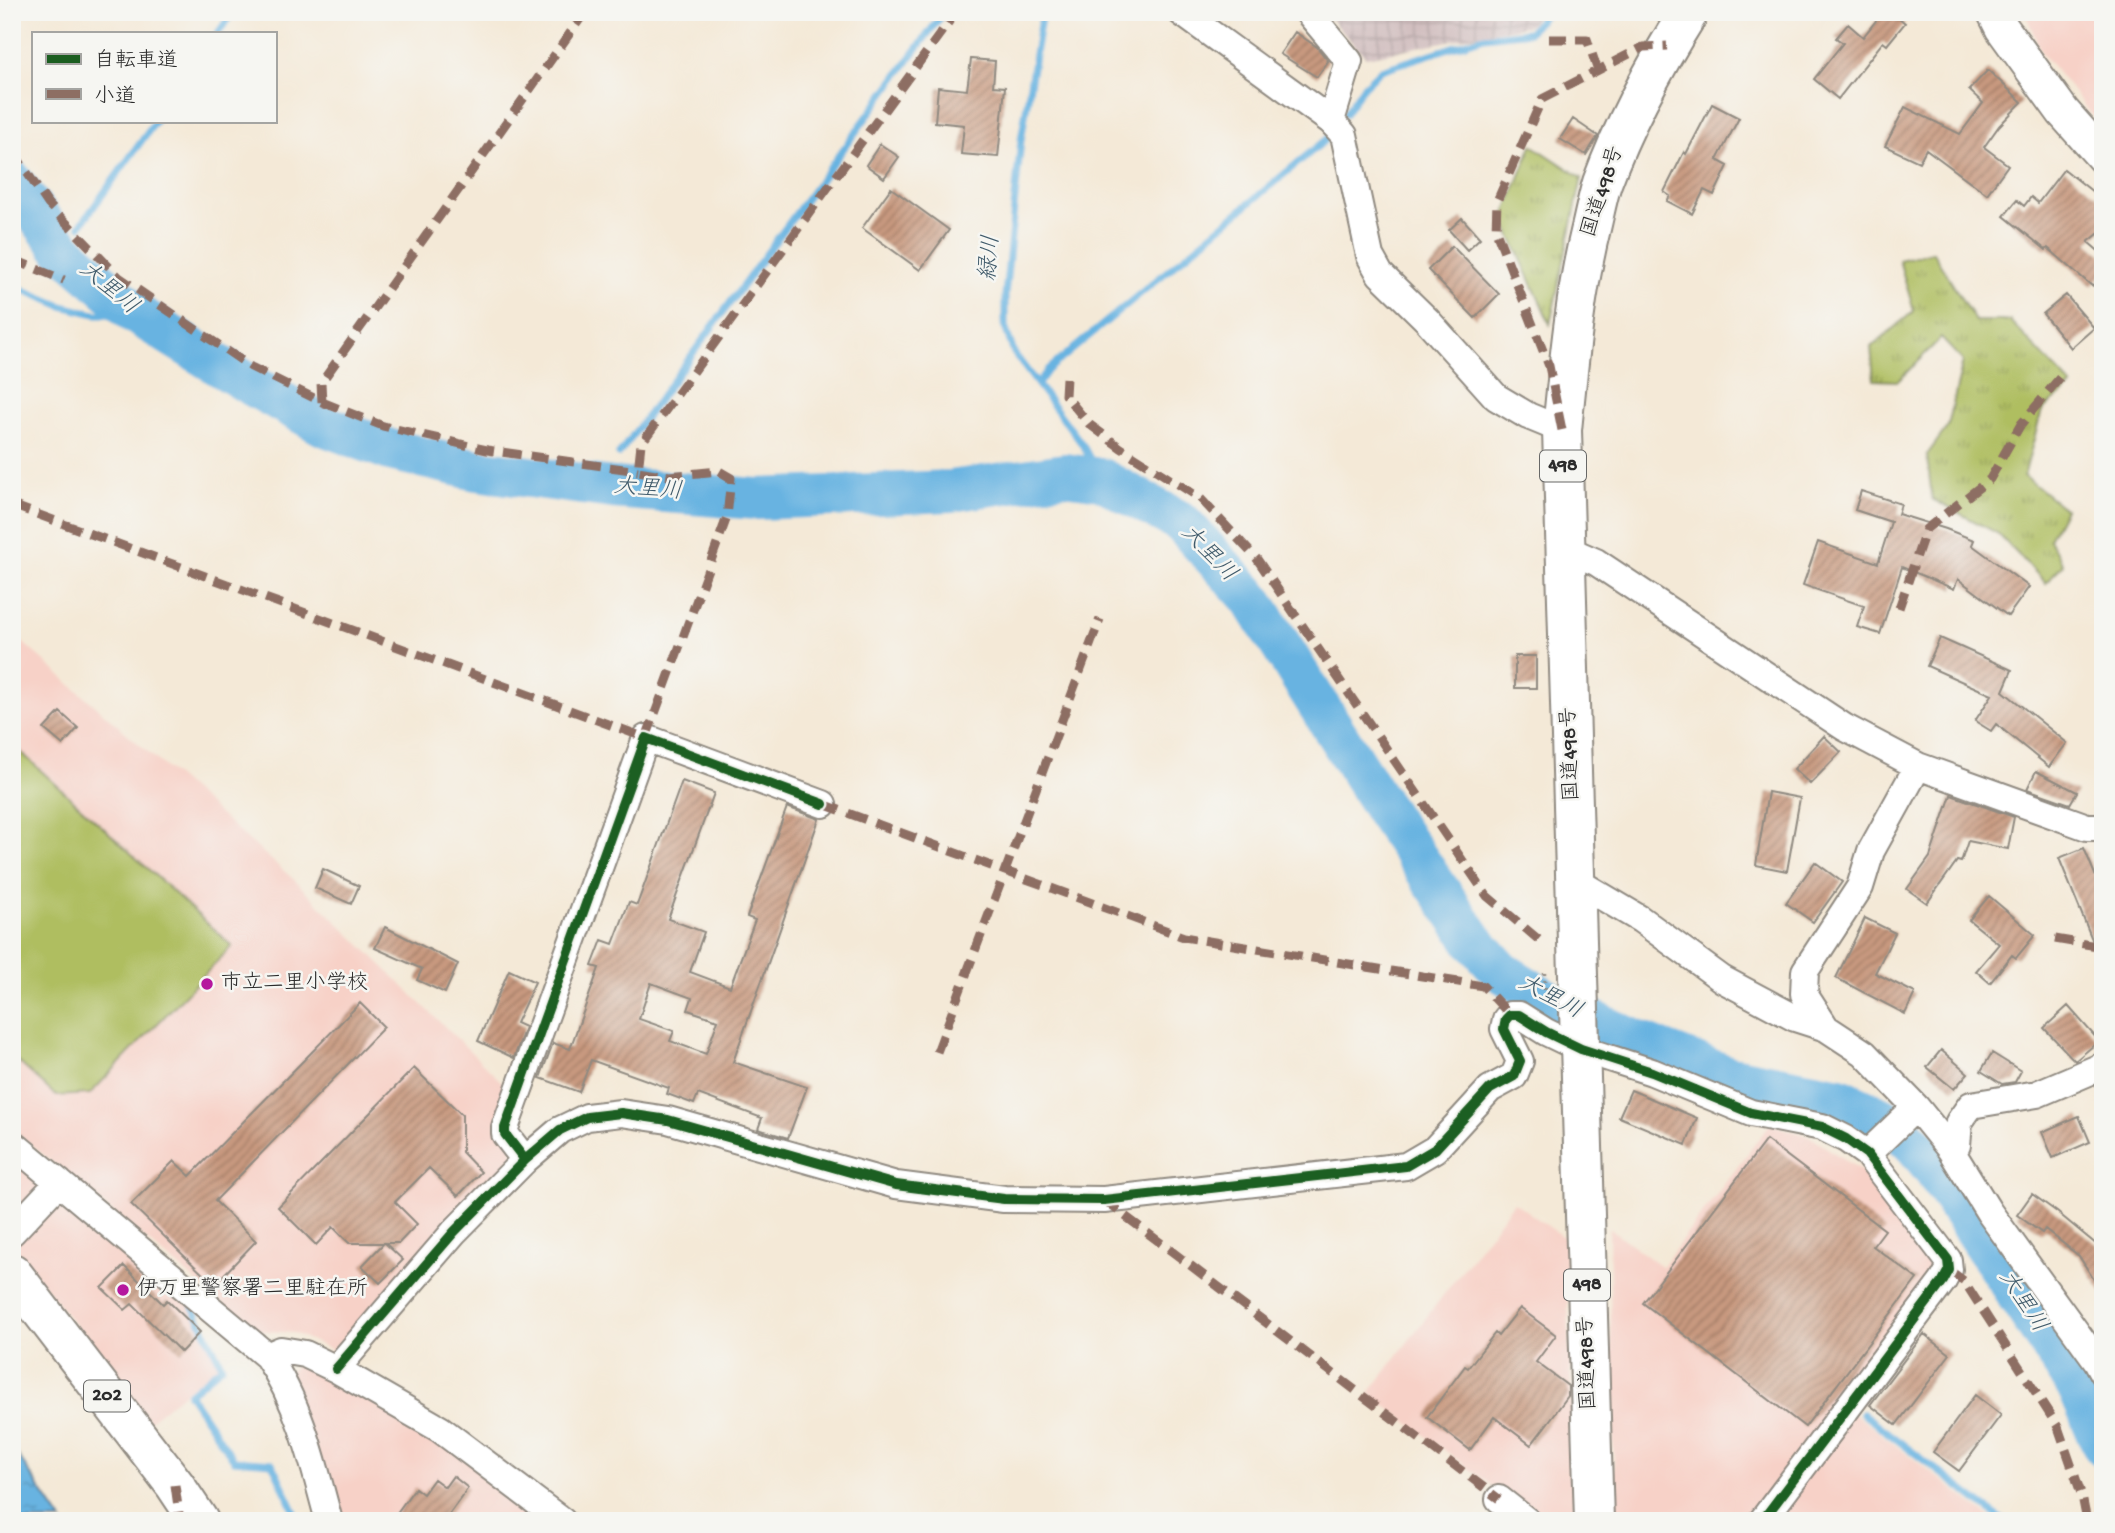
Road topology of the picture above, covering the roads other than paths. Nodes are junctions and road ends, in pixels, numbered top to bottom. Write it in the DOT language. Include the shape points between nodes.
graph roads {
  1 [pos="1181,12"];
  2 [pos="1308,12"];
  3 [pos="1689,12"];
  4 [pos="1994,12"];
  5 [pos="1338,128"];
  6 [pos="2103,157"];
  7 [pos="1562,430"];
  8 [pos="1566,549"];
  9 [pos="1918,766"];
  10 [pos="823,804"];
  11 [pos="2103,827"];
  12 [pos="1576,881"];
  13 [pos="1826,1028"];
  14 [pos="1580,1049"];
  15 [pos="2103,1068"];
  16 [pos="1916,1107"];
  17 [pos="12,1143"];
  18 [pos="1950,1149"];
  19 [pos="1867,1154"];
  20 [pos="525,1160"];
  21 [pos="59,1182"];
  22 [pos="12,1232"];
  23 [pos="12,1273"];
  24 [pos="267,1356"];
  25 [pos="2101,1364"];
  26 [pos="336,1369"];
  27 [pos="1499,1499"];
  28 [pos="199,1521"];
  29 [pos="330,1521"];
  30 [pos="562,1521"];
  31 [pos="1527,1521"];
  32 [pos="1594,1521"];
  33 [pos="1762,1521"];
  1 -- 5 [label="street"];
  2 -- 5 [label="street" via="1349,61"];
  3 -- 7 [label="highway, 国道498号 / 498" via="1630,115 1602,185 1582,265"];
  4 -- 6 [label="street" via="2063,111"];
  5 -- 7 [label="street" via="1370,256 1380,274 1496,397"];
  7 -- 8 [label="highway, 国道498号 / 498"];
  8 -- 9 [label="street" via="1596,562 1844,727"];
  8 -- 12 [label="highway, 国道498号 / 498"];
  9 -- 11 [label="street" via="2087,827"];
  9 -- 13 [label="street" via="1871,851 1860,887 1805,971 1804,994"];
  10 -- 20 [label="street" via="646,738 505,1128"];
  12 -- 13 [label="street" via="1640,919 1721,979 1795,1018"];
  12 -- 14 [label="highway, 国道498号 / 498"];
  13 -- 16 [label="street" via="1864,1053"];
  14 -- 19 [label="street" via="1652,1072 1751,1113 1822,1127"];
  14 -- 20 [label="street" via="1510,1015 1504,1029 1520,1061 1514,1076 1490,1089 1435,1149 1406,1166 1104,1200 1004,1199 896,1185 668,1120 621,1113 587,1117 560,1130"];
  14 -- 32 [label="highway, 国道498号 / 498"];
  15 -- 18 [label="street" via="2037,1094 1971,1105 1959,1122 1957,1145"];
  16 -- 18 [label="street"];
  16 -- 19 [label="street"];
  17 -- 21 [label="street"];
  18 -- 25 [label="street" via="1989,1212"];
  19 -- 33 [label="street" via="1948,1260 1949,1270"];
  20 -- 26 [label="street" via="454,1232"];
  21 -- 22 [label="street"];
  21 -- 24 [label="street"];
  23 -- 28 [label="highway, 202"];
  24 -- 26 [label="street" via="281,1350 305,1354"];
  24 -- 29 [label="street" via="281,1375 296,1412"];
  26 -- 30 [label="street" via="440,1429"];
  27 -- 31 [label="street"];
}
